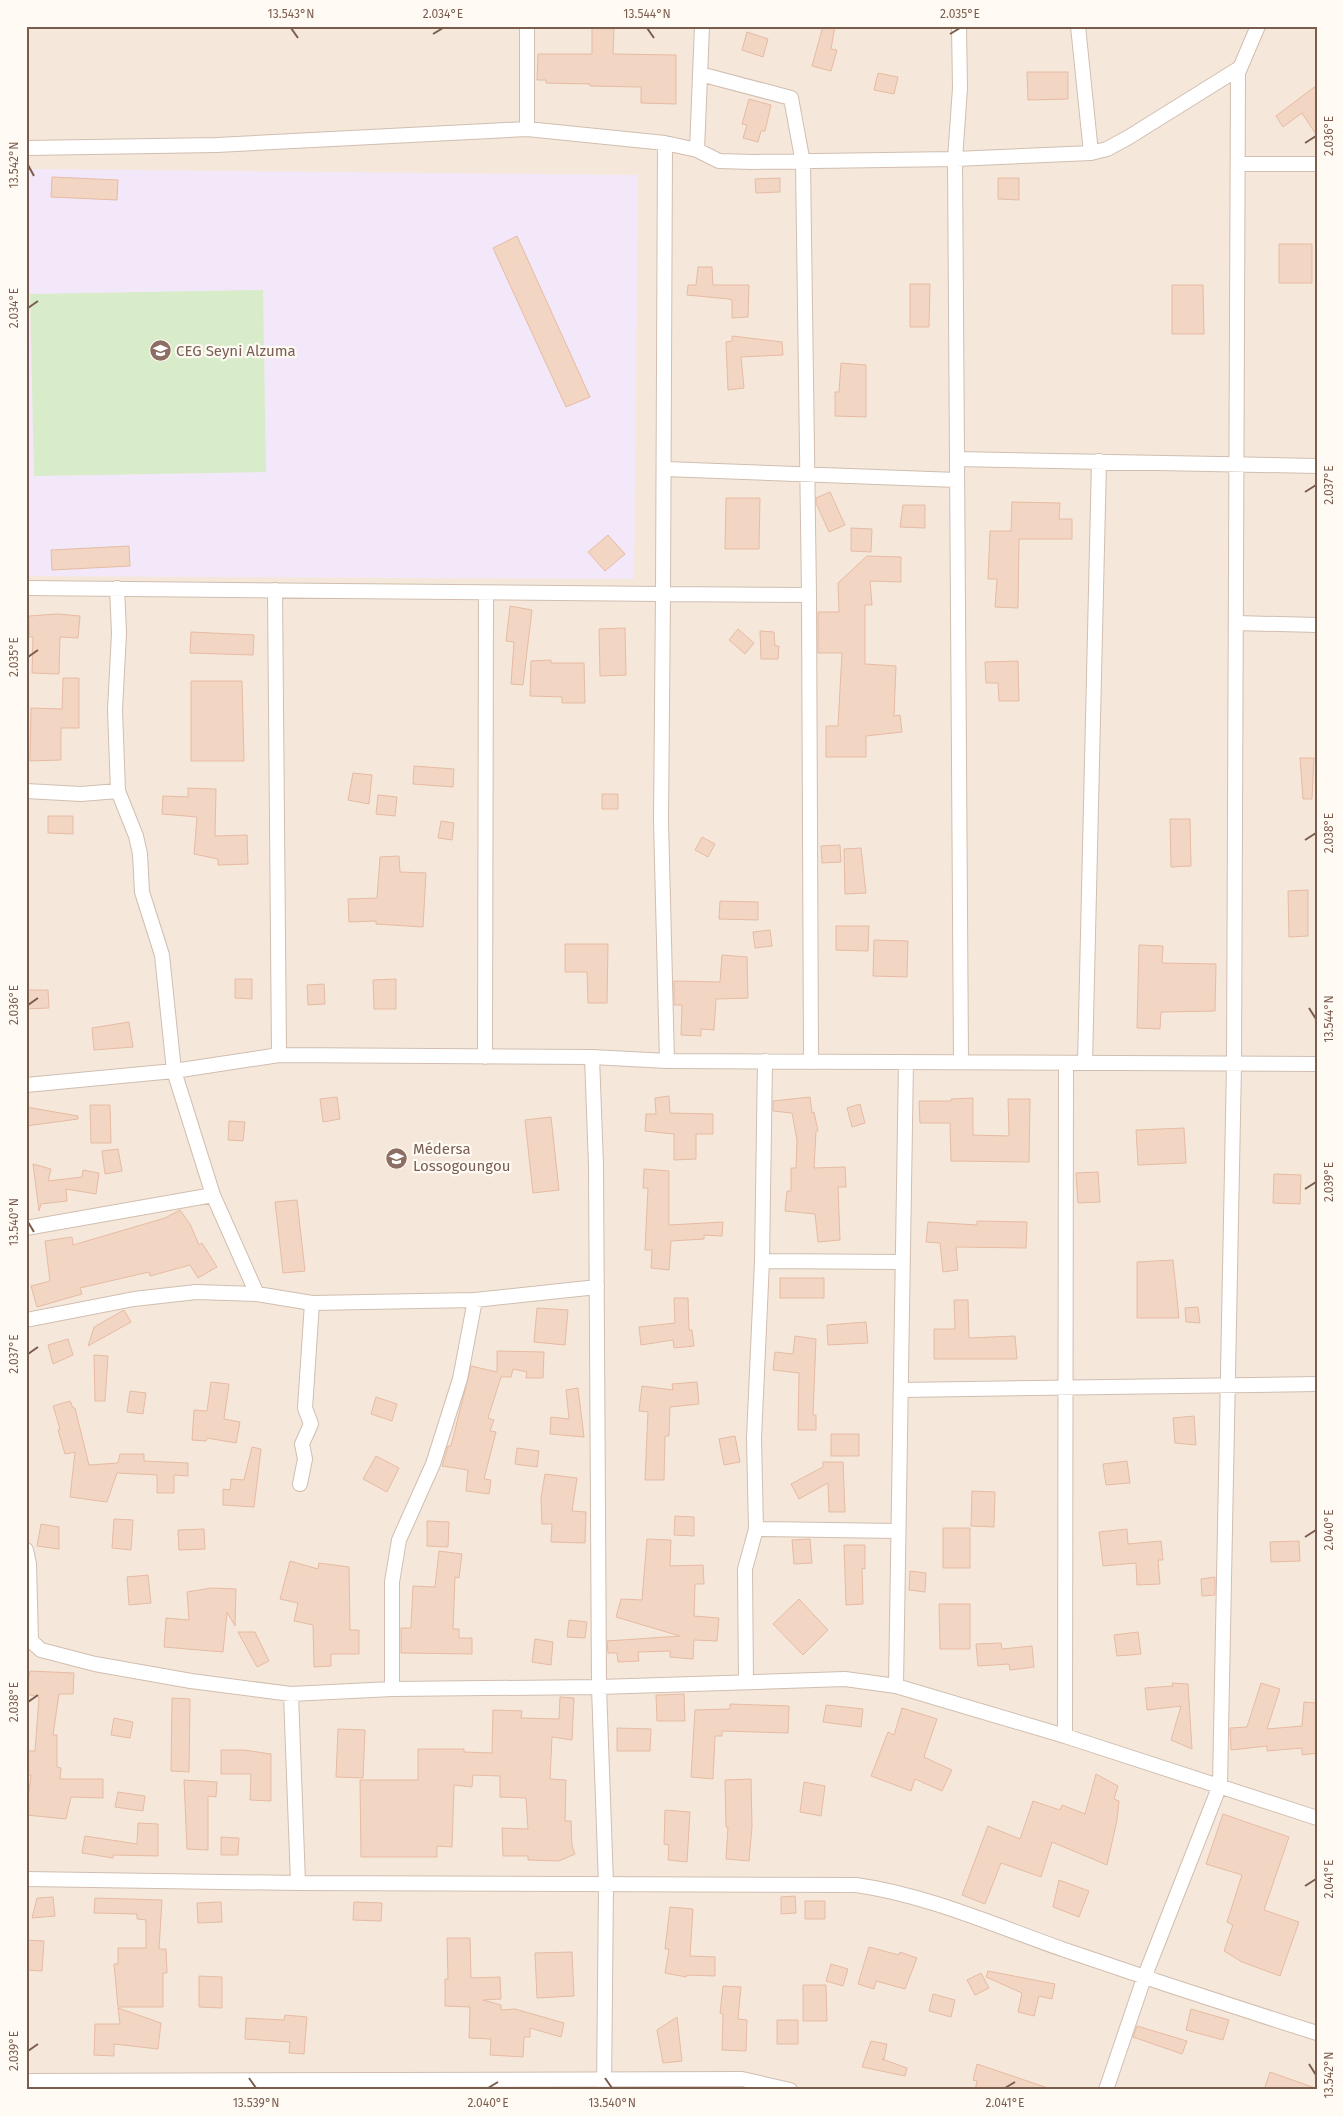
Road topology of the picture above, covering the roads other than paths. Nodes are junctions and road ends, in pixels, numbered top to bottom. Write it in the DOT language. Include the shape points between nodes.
graph roads {
  1 [pos="527,26"];
  2 [pos="702,26"];
  3 [pos="960,26"];
  4 [pos="1078,26"];
  5 [pos="1258,26"];
  6 [pos="1238,69"];
  7 [pos="700,74"];
  8 [pos="526,129"];
  9 [pos="665,143"];
  10 [pos="26,148"];
  11 [pos="697,150"];
  12 [pos="1090,153"];
  13 [pos="955,160"];
  14 [pos="803,163"];
  15 [pos="1238,164"];
  16 [pos="1317,164"];
  17 [pos="957,459"];
  18 [pos="1099,461"];
  19 [pos="1236,463"];
  20 [pos="1317,466"];
  21 [pos="665,470"];
  22 [pos="807,476"];
  23 [pos="957,480"];
  24 [pos="26,588"];
  25 [pos="117,588"];
  26 [pos="275,590"];
  27 [pos="486,593"];
  28 [pos="663,594"];
  29 [pos="809,595"];
  30 [pos="1236,623"];
  31 [pos="1317,624"];
  32 [pos="26,791"];
  33 [pos="118,791"];
  34 [pos="279,1055"];
  35 [pos="485,1057"];
  36 [pos="592,1057"];
  37 [pos="667,1061"];
  38 [pos="765,1061"];
  39 [pos="811,1062"];
  40 [pos="906,1062"];
  41 [pos="961,1062"];
  42 [pos="1066,1063"];
  43 [pos="1084,1063"];
  44 [pos="1317,1064"];
  45 [pos="1234,1065"];
  46 [pos="174,1071"];
  47 [pos="26,1085"];
  48 [pos="213,1195"];
  49 [pos="26,1228"];
  50 [pos="762,1261"];
  51 [pos="903,1262"];
  52 [pos="597,1287"];
  53 [pos="257,1294"];
  54 [pos="475,1300"];
  55 [pos="312,1303"];
  56 [pos="26,1320"];
  57 [pos="1228,1384"];
  58 [pos="1317,1384"];
  59 [pos="1066,1386"];
  60 [pos="901,1390"];
  61 [pos="300,1484"];
  62 [pos="756,1529"];
  63 [pos="898,1532"];
  64 [pos="26,1550"];
  65 [pos="746,1682"];
  66 [pos="896,1686"];
  67 [pos="599,1687"];
  68 [pos="392,1689"];
  69 [pos="291,1694"];
  70 [pos="1065,1736"];
  71 [pos="1220,1786"];
  72 [pos="1317,1818"];
  73 [pos="26,1879"];
  74 [pos="298,1883"];
  75 [pos="606,1884"];
  76 [pos="1144,1978"];
  77 [pos="1317,2033"];
  78 [pos="26,2081"];
  79 [pos="209,2085"];
  80 [pos="394,2085"];
  81 [pos="604,2085"];
  82 [pos="790,2090"];
  83 [pos="1106,2090"];
  1 -- 8 [label="street"];
  2 -- 7 [label="street"];
  3 -- 13 [label="street"];
  4 -- 12 [label="street"];
  5 -- 6 [label="street"];
  6 -- 12 [label="street" via="1129,137 1107,149"];
  6 -- 15 [label="street"];
  7 -- 11 [label="street"];
  7 -- 14 [label="street" via="791,98"];
  8 -- 9 [label="street"];
  8 -- 10 [label="street" via="217,145"];
  9 -- 11 [label="street"];
  9 -- 21 [label="street"];
  11 -- 14 [label="street" via="718,160"];
  12 -- 13 [label="street"];
  13 -- 14 [label="street"];
  13 -- 17 [label="street"];
  14 -- 22 [label="street"];
  15 -- 16 [label="street"];
  15 -- 19 [label="street"];
  17 -- 18 [label="street"];
  17 -- 23 [label="street"];
  18 -- 19 [label="street"];
  18 -- 43 [label="street"];
  19 -- 20 [label="street"];
  19 -- 30 [label="street"];
  21 -- 22 [label="street"];
  21 -- 28 [label="street"];
  22 -- 23 [label="street"];
  22 -- 29 [label="street"];
  23 -- 41 [label="street"];
  24 -- 25 [label="street"];
  25 -- 26 [label="street"];
  25 -- 33 [label="street" via="119,633 115,710"];
  26 -- 27 [label="street"];
  26 -- 34 [label="street"];
  27 -- 28 [label="street"];
  27 -- 35 [label="street"];
  28 -- 29 [label="street"];
  28 -- 37 [label="street" via="661,821"];
  29 -- 39 [label="street"];
  30 -- 31 [label="street"];
  30 -- 45 [label="street"];
  32 -- 33 [label="street" via="81,794"];
  33 -- 46 [label="street" via="136,836 142,892 162,956"];
  34 -- 35 [label="street"];
  34 -- 46 [label="street"];
  35 -- 36 [label="street"];
  36 -- 37 [label="street"];
  36 -- 52 [label="street"];
  37 -- 38 [label="street"];
  38 -- 39 [label="street"];
  38 -- 50 [label="street"];
  39 -- 40 [label="street"];
  40 -- 41 [label="street"];
  40 -- 51 [label="street"];
  41 -- 42 [label="street"];
  42 -- 43 [label="street"];
  42 -- 59 [label="street"];
  43 -- 45 [label="street"];
  44 -- 45 [label="street"];
  45 -- 57 [label="street"];
  46 -- 47 [label="street"];
  46 -- 48 [label="street"];
  48 -- 49 [label="street"];
  48 -- 53 [label="street"];
  50 -- 51 [label="street"];
  50 -- 62 [label="street" via="754,1438"];
  51 -- 60 [label="street"];
  52 -- 54 [label="street"];
  52 -- 67 [label="street"];
  53 -- 55 [label="street"];
  53 -- 56 [label="street" via="196,1292"];
  54 -- 55 [label="street"];
  54 -- 68 [label="street" via="460,1379 433,1464 399,1540 392,1582"];
  55 -- 61 [label="street" via="305,1408 311,1424 304,1437 305,1459"];
  57 -- 58 [label="street"];
  57 -- 59 [label="street"];
  57 -- 71 [label="street"];
  59 -- 60 [label="street"];
  59 -- 70 [label="street"];
  60 -- 63 [label="street"];
  62 -- 63 [label="street"];
  62 -- 65 [label="street" via="746,1569"];
  63 -- 66 [label="street"];
  64 -- 69 [label="street" via="30,1634 41,1650 95,1664 191,1681"];
  65 -- 66 [label="street" via="845,1679"];
  65 -- 67 [label="street"];
  66 -- 70 [label="street"];
  67 -- 68 [label="street"];
  67 -- 75 [label="street"];
  68 -- 69 [label="street"];
  69 -- 74 [label="street"];
  70 -- 71 [label="street"];
  71 -- 72 [label="street"];
  71 -- 76 [label="street"];
  73 -- 74 [label="street"];
  74 -- 75 [label="street"];
  75 -- 76 [label="street" via="856,1885 886,1889"];
  75 -- 81 [label="street"];
  76 -- 77 [label="street"];
  76 -- 83 [label="street"];
  78 -- 79 [label="street"];
  79 -- 80 [label="street"];
  80 -- 81 [label="street"];
  81 -- 82 [label="street" via="742,2079"];
}
